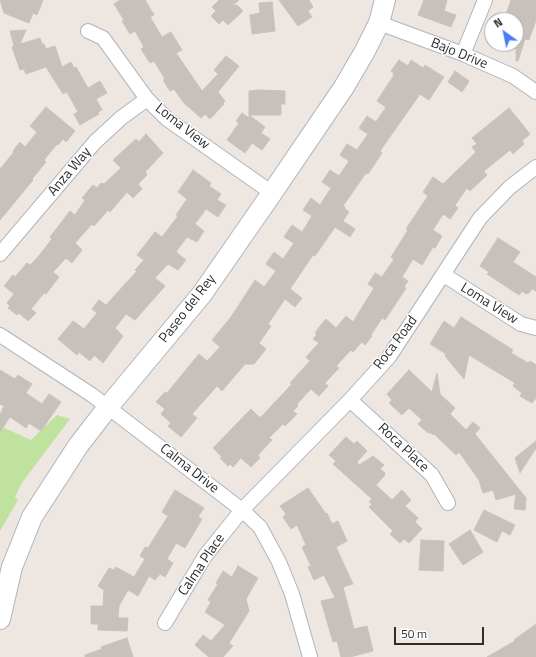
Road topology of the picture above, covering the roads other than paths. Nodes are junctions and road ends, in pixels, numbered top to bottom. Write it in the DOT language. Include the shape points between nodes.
graph roads {
  1 [pos="385,0"];
  2 [pos="484,0"];
  3 [pos="379,23"];
  4 [pos="88,30"];
  5 [pos="463,54"];
  6 [pos="536,92"];
  7 [pos="147,99"];
  8 [pos="536,167"];
  9 [pos="272,193"];
  10 [pos="0,254"];
  11 [pos="444,275"];
  12 [pos="536,328"];
  13 [pos="0,335"];
  14 [pos="350,400"];
  15 [pos="108,407"];
  16 [pos="448,503"];
  17 [pos="242,510"];
  18 [pos="0,619"];
  19 [pos="166,623"];
  20 [pos="310,657"];
  1 -- 3 [label="main road, Paseo del Rey"];
  2 -- 5 [label="street"];
  3 -- 5 [label="street, Bajo Drive"];
  3 -- 9 [label="main road, Paseo del Rey" via="344,87"];
  4 -- 7 [label="street, Loma View" via="102,38"];
  5 -- 6 [label="street, Bajo Drive" via="513,76"];
  7 -- 9 [label="street, Loma View" via="167,119"];
  7 -- 10 [label="street, Anza Way" via="121,118 96,142"];
  8 -- 11 [label="street, Roca Road" via="510,187 480,218"];
  9 -- 15 [label="main road, Paseo del Rey" via="202,294"];
  11 -- 12 [label="street, Loma View" via="521,324"];
  11 -- 14 [label="street, Roca Road" via="389,357"];
  13 -- 15 [label="street, Calma Drive"];
  14 -- 16 [label="street, Roca Place" via="432,475"];
  14 -- 17 [label="street, Roca Road"];
  15 -- 17 [label="street, Calma Drive"];
  15 -- 18 [label="main road, Paseo del Rey" via="78,446 32,517 12,567"];
  17 -- 19 [label="street, Calma Place" via="205,556"];
  17 -- 20 [label="street, Calma Drive" via="260,527 280,562"];
}
